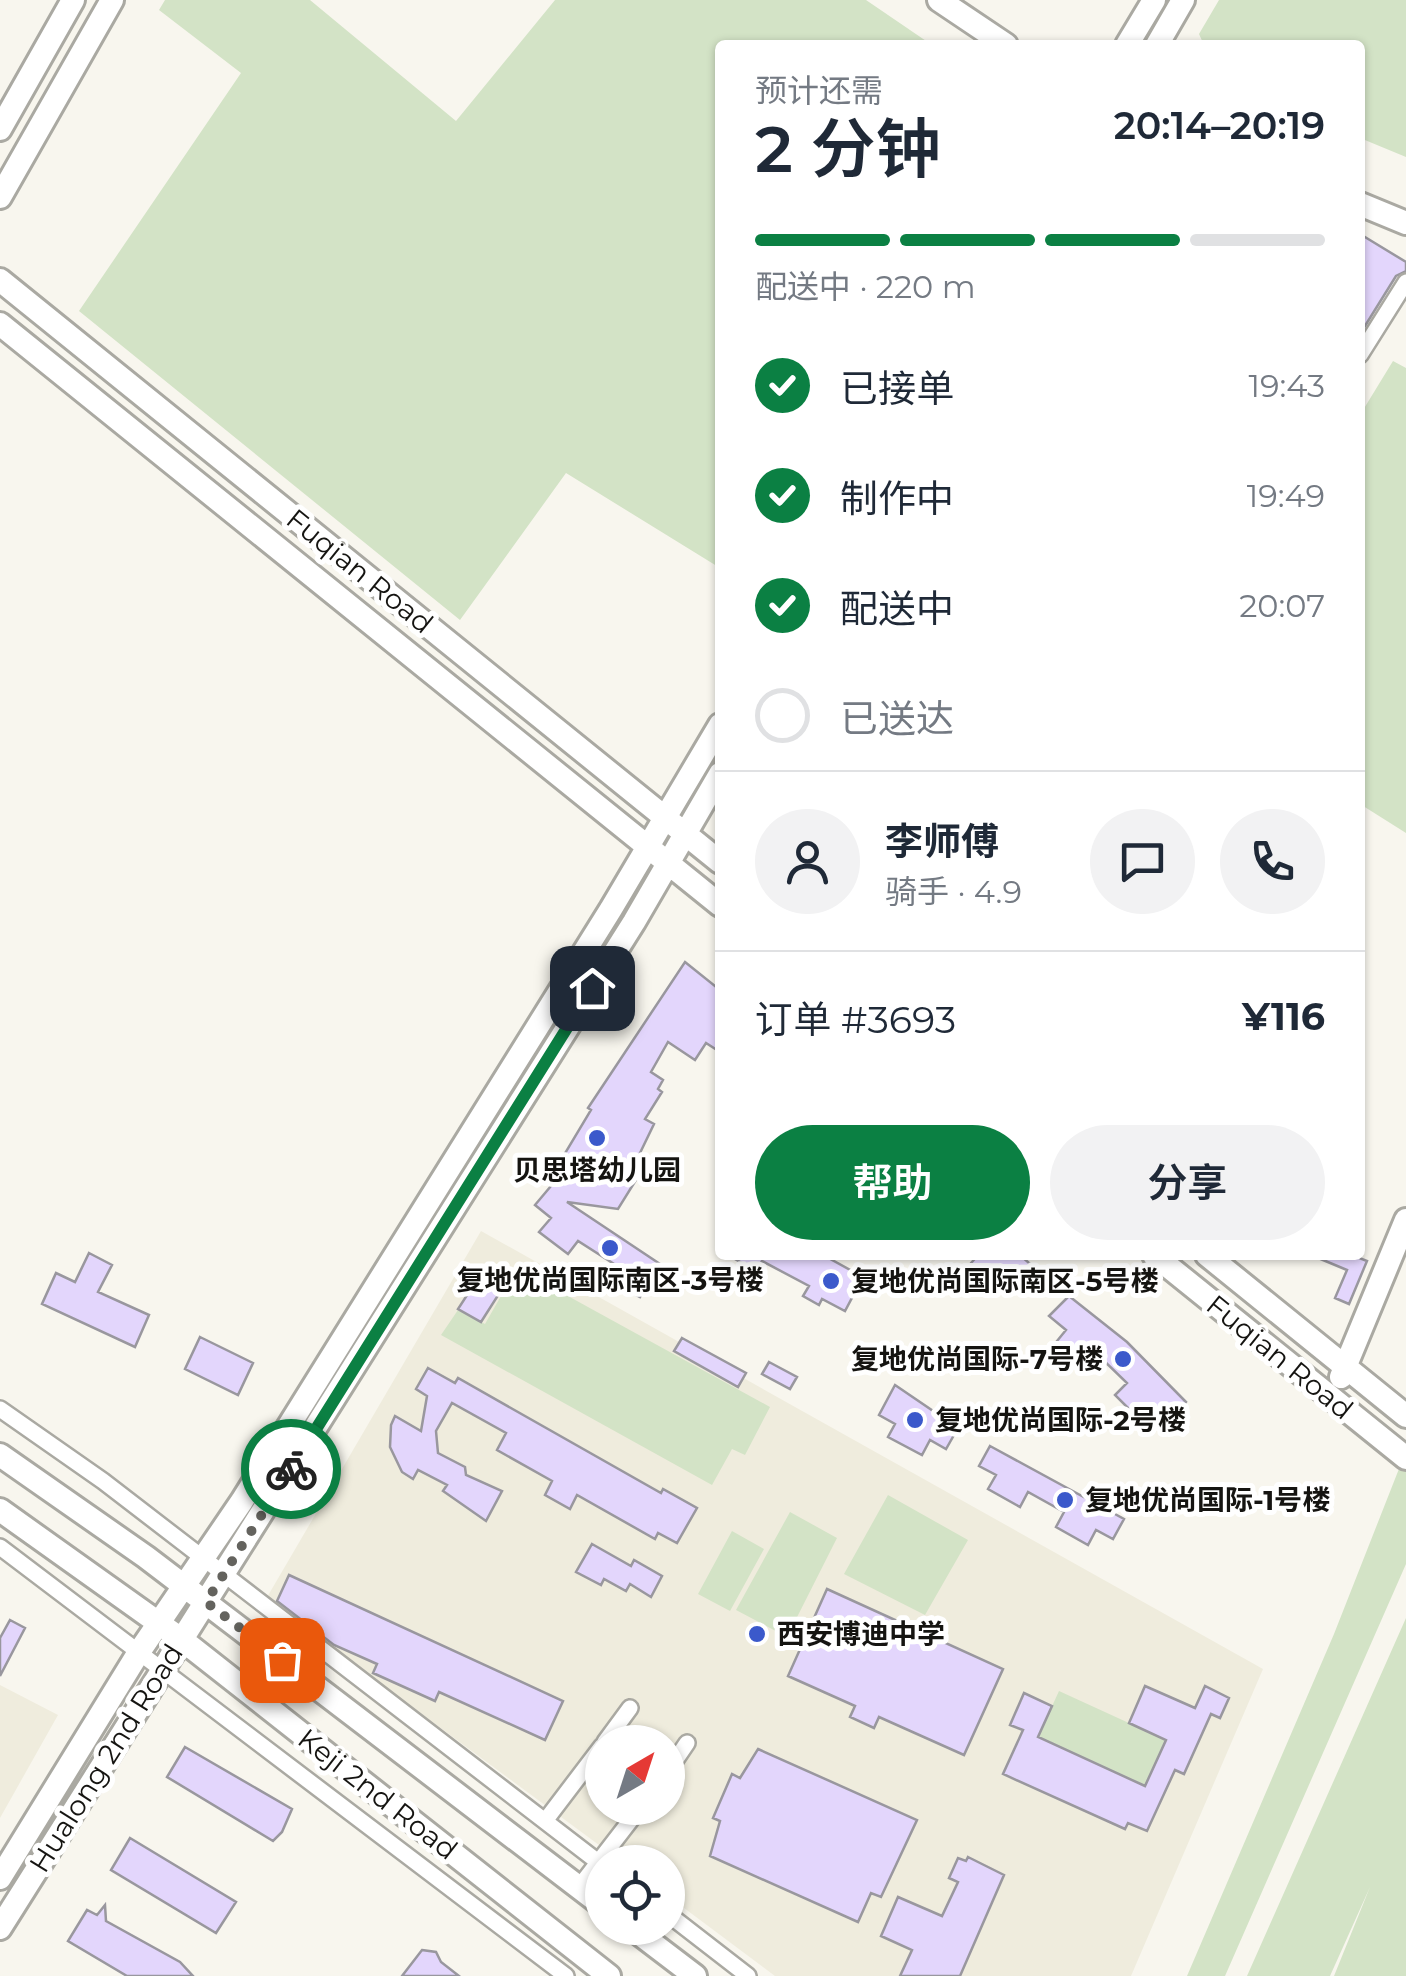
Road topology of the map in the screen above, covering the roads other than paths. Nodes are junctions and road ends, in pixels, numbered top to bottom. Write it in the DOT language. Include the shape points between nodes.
graph roads {
  1 [pos="72,0"];
  2 [pos="112,0"];
  3 [pos="939,0"];
  4 [pos="1154,0"];
  5 [pos="1183,0"];
  6 [pos="999,40"];
  7 [pos="1130,40"];
  8 [pos="1160,40"];
  9 [pos="0,129"];
  10 [pos="0,197"];
  11 [pos="1365,206"];
  12 [pos="1406,223"];
  13 [pos="0,280"];
  14 [pos="1406,282"];
  15 [pos="0,324"];
  16 [pos="1365,347"];
  17 [pos="715,733"];
  18 [pos="715,782"];
  19 [pos="665,817"];
  20 [pos="685,833"];
  21 [pos="648,846"];
  22 [pos="715,858"];
  23 [pos="668,863"];
  24 [pos="715,901"];
  25 [pos="1406,1220"];
  26 [pos="1160,1260"];
  27 [pos="1213,1260"];
  28 [pos="1346,1367"];
  29 [pos="1332,1399"];
  30 [pos="0,1409"];
  31 [pos="1406,1416"];
  32 [pos="0,1455"];
  33 [pos="1406,1458"];
  34 [pos="0,1510"];
  35 [pos="0,1547"];
  36 [pos="203,1559"];
  37 [pos="223,1575"];
  38 [pos="185,1586"];
  39 [pos="206,1602"];
  40 [pos="159,1623"];
  41 [pos="181,1640"];
  42 [pos="139,1652"];
  43 [pos="161,1669"];
  44 [pos="630,1708"];
  45 [pos="618,1725"];
  46 [pos="687,1744"];
  47 [pos="685,1747"];
  48 [pos="585,1768"];
  49 [pos="545,1820"];
  50 [pos="585,1851"];
  51 [pos="0,1878"];
  52 [pos="585,1880"];
  53 [pos="579,1887"];
  54 [pos="585,1892"];
  55 [pos="685,1927"];
  56 [pos="0,1928"];
  57 [pos="654,1945"];
  58 [pos="566,1976"];
  59 [pos="609,1976"];
  60 [pos="695,1976"];
  61 [pos="748,1976"];
  1 -- 9 [label="street"];
  2 -- 10 [label="street"];
  3 -- 6 [label="street"];
  4 -- 7 [label="street"];
  5 -- 8 [label="street"];
  11 -- 12 [label="street"];
  13 -- 19 [label="street, Fuqian Road"];
  14 -- 16 [label="street"];
  15 -- 21 [label="street, Fuqian Road"];
  17 -- 19 [label="street, Hualong 2nd Road"];
  18 -- 20 [label="street, Hualong 2nd Road"];
  19 -- 20 [label="street, Fuqian Road"];
  19 -- 21 [label="street, Hualong 2nd Road"];
  20 -- 22 [label="street, Fuqian Road"];
  20 -- 23 [label="street, Hualong 2nd Road"];
  21 -- 23 [label="street, Fuqian Road"];
  21 -- 36 [label="street, Hualong 2nd Road"];
  23 -- 24 [label="street, Fuqian Road"];
  23 -- 37 [label="street, Hualong 2nd Road"];
  25 -- 28 [label="street"];
  26 -- 29 [label="street, Fuqian Road"];
  27 -- 28 [label="street, Fuqian Road"];
  28 -- 29 [label="street"];
  28 -- 31 [label="street, Fuqian Road"];
  29 -- 33 [label="street, Fuqian Road"];
  30 -- 36 [label="street"];
  32 -- 38 [label="street, Keji 2nd Road"];
  34 -- 40 [label="street, Keji 2nd Road"];
  35 -- 42 [label="street, Keji 2nd Road"];
  36 -- 37 [label="street"];
  36 -- 38 [label="street, Hualong 2nd Road"];
  37 -- 39 [label="street, Hualong 2nd Road"];
  37 -- 49 [label="street"];
  38 -- 39 [label="street, Keji 2nd Road"];
  38 -- 40 [label="street, Hualong 2nd Road"];
  39 -- 41 [label="street, Hualong 2nd Road"];
  39 -- 53 [label="street, Keji 2nd Road"];
  40 -- 41 [label="street, Keji 2nd Road"];
  40 -- 42 [label="street, Hualong 2nd Road"];
  41 -- 43 [label="street, Hualong 2nd Road"];
  41 -- 59 [label="street, Keji 2nd Road"];
  42 -- 43 [label="street, Keji 2nd Road"];
  42 -- 51 [label="street, Hualong 2nd Road"];
  43 -- 56 [label="street, Hualong 2nd Road"];
  43 -- 58 [label="street, Keji 2nd Road"];
  44 -- 45 [label="street"];
  46 -- 47 [label="street"];
  48 -- 49 [label="street"];
  49 -- 50 [label="street"];
  52 -- 53 [label="street"];
  53 -- 54 [label="street, Keji 2nd Road"];
  55 -- 61 [label="street"];
  57 -- 60 [label="street"];
}
